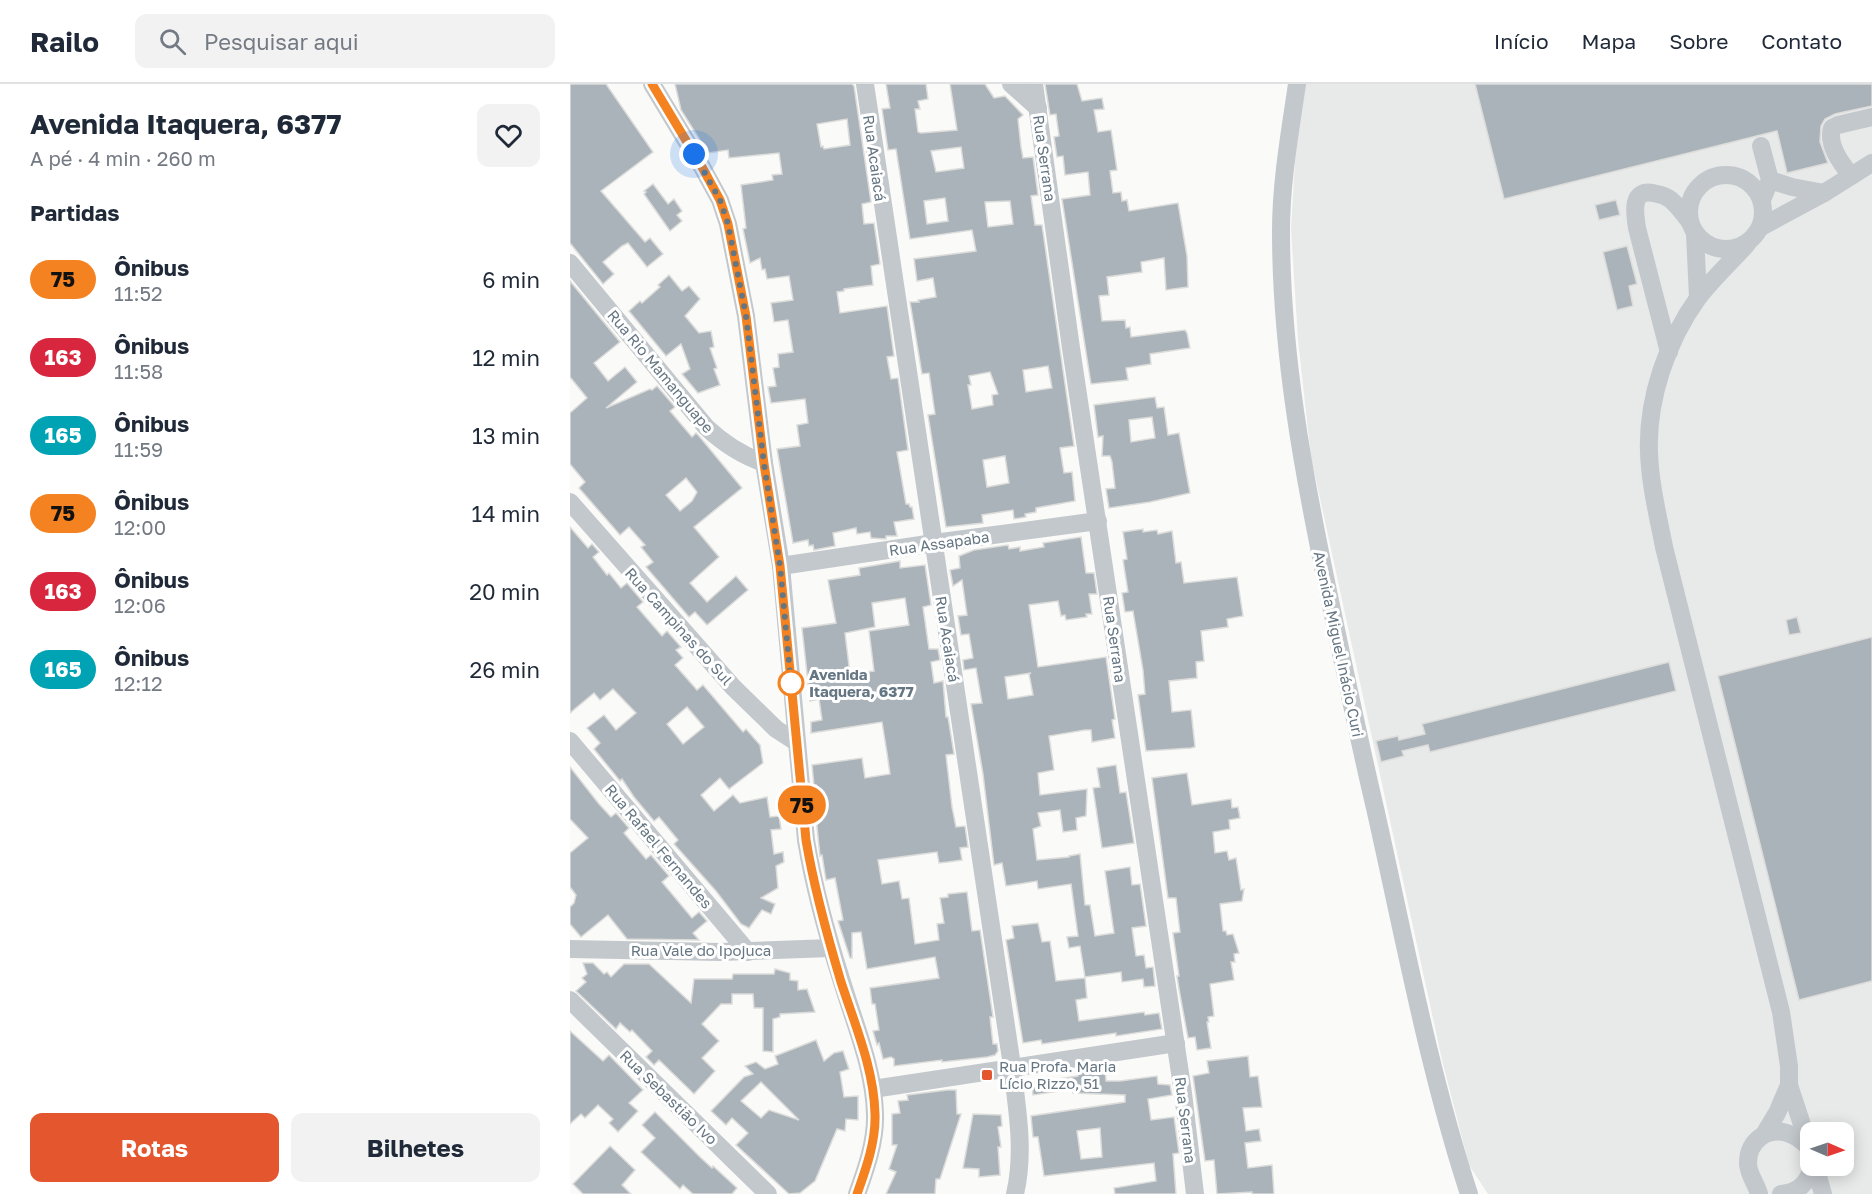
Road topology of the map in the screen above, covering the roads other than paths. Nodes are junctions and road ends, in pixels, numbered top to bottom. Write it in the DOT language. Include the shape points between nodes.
graph roads {
  1 [pos="652,84"];
  2 [pos="865,84"];
  3 [pos="1011,84"];
  4 [pos="1034,84"];
  5 [pos="1297,84"];
  6 [pos="1038,108"];
  7 [pos="1872,117"];
  8 [pos="1761,146"];
  9 [pos="1872,163"];
  10 [pos="1851,176"];
  11 [pos="1770,180"];
  12 [pos="1824,193"];
  13 [pos="1762,200"];
  14 [pos="1761,227"];
  15 [pos="1693,228"];
  16 [pos="1747,244"];
  17 [pos="570,263"];
  18 [pos="1698,297"];
  19 [pos="1669,352"];
  20 [pos="764,464"];
  21 [pos="570,502"];
  22 [pos="1098,521"];
  23 [pos="934,543"];
  24 [pos="780,566"];
  25 [pos="570,741"];
  26 [pos="796,742"];
  27 [pos="831,948"];
  28 [pos="570,949"];
  29 [pos="748,952"];
  30 [pos="570,1000"];
  31 [pos="1176,1043"];
  32 [pos="1012,1066"];
  33 [pos="1789,1085"];
  34 [pos="873,1089"];
  35 [pos="1801,1122"];
  36 [pos="1765,1133"];
  37 [pos="1800,1139"];
  38 [pos="1809,1176"];
  39 [pos="1817,1176"];
  40 [pos="1758,1189"];
  41 [pos="768,1194"];
  42 [pos="857,1194"];
  43 [pos="1015,1194"];
  44 [pos="1195,1194"];
  45 [pos="1469,1194"];
  46 [pos="1780,1194"];
  47 [pos="1823,1194"];
  1 -- 20 [label="street" via="720,200 728,224 746,316"];
  2 -- 23 [label="street, Rua Acaiacá"];
  3 -- 6 [label="street"];
  4 -- 6 [label="street, Rua Serrana"];
  5 -- 45 [label="street, Avenida Miguel Inácio Curi" via="1281,229 1285,333 1305,482 1433,1070"];
  6 -- 22 [label="street, Rua Serrana"];
  7 -- 10 [label="street" via="1832,128 1840,162"];
  8 -- 11 [label="street"];
  9 -- 10 [label="street"];
  10 -- 12 [label="street"];
  11 -- 12 [label="street"];
  11 -- 13 [label="street"];
  12 -- 14 [label="street"];
  13 -- 14 [label="street"];
  13 -- 15 [label="street" via="1755,188 1734,175 1709,179 1692,197 1689,210"];
  14 -- 16 [label="street"];
  15 -- 16 [label="street" via="1710,247 1738,248"];
  15 -- 18 [label="street"];
  15 -- 19 [label="street" via="1669,199 1648,192 1635,200 1637,228"];
  16 -- 18 [label="street"];
  17 -- 20 [label="street, Rua Rio Mamanguape" via="706,427 724,444"];
  18 -- 19 [label="street"];
  19 -- 33 [label="street" via="1651,414 1649,452 1655,502 1781,1012"];
  20 -- 24 [label="street"];
  21 -- 26 [label="street, Rua Campinas do Sul" via="733,687 776,729"];
  22 -- 23 [label="street, Rua Assapaba"];
  22 -- 31 [label="street, Rua Serrana"];
  23 -- 24 [label="street, Rua Assapaba"];
  23 -- 32 [label="street, Rua Acaiacá"];
  24 -- 26 [label="street"];
  25 -- 29 [label="street, Rua Rafael Fernandes"];
  26 -- 27 [label="street" via="812,878"];
  27 -- 29 [label="street, Rua Vale do Ipojuca"];
  27 -- 34 [label="street"];
  28 -- 29 [label="street, Rua Vale do Ipojuca"];
  30 -- 41 [label="street, Rua Sebastião Ivo"];
  31 -- 32 [label="street"];
  31 -- 44 [label="street, Rua Serrana"];
  32 -- 34 [label="street"];
  32 -- 43 [label="street, Rua Acaiacá" via="1021,1142"];
  33 -- 35 [label="street"];
  33 -- 36 [label="street"];
  34 -- 42 [label="street" via="872,1143"];
  36 -- 37 [label="street" via="1780,1131"];
  36 -- 40 [label="street" via="1749,1152 1750,1174"];
  38 -- 46 [label="street" via="1800,1188"];
  39 -- 47 [label="street"];
  40 -- 46 [label="street"];
}
